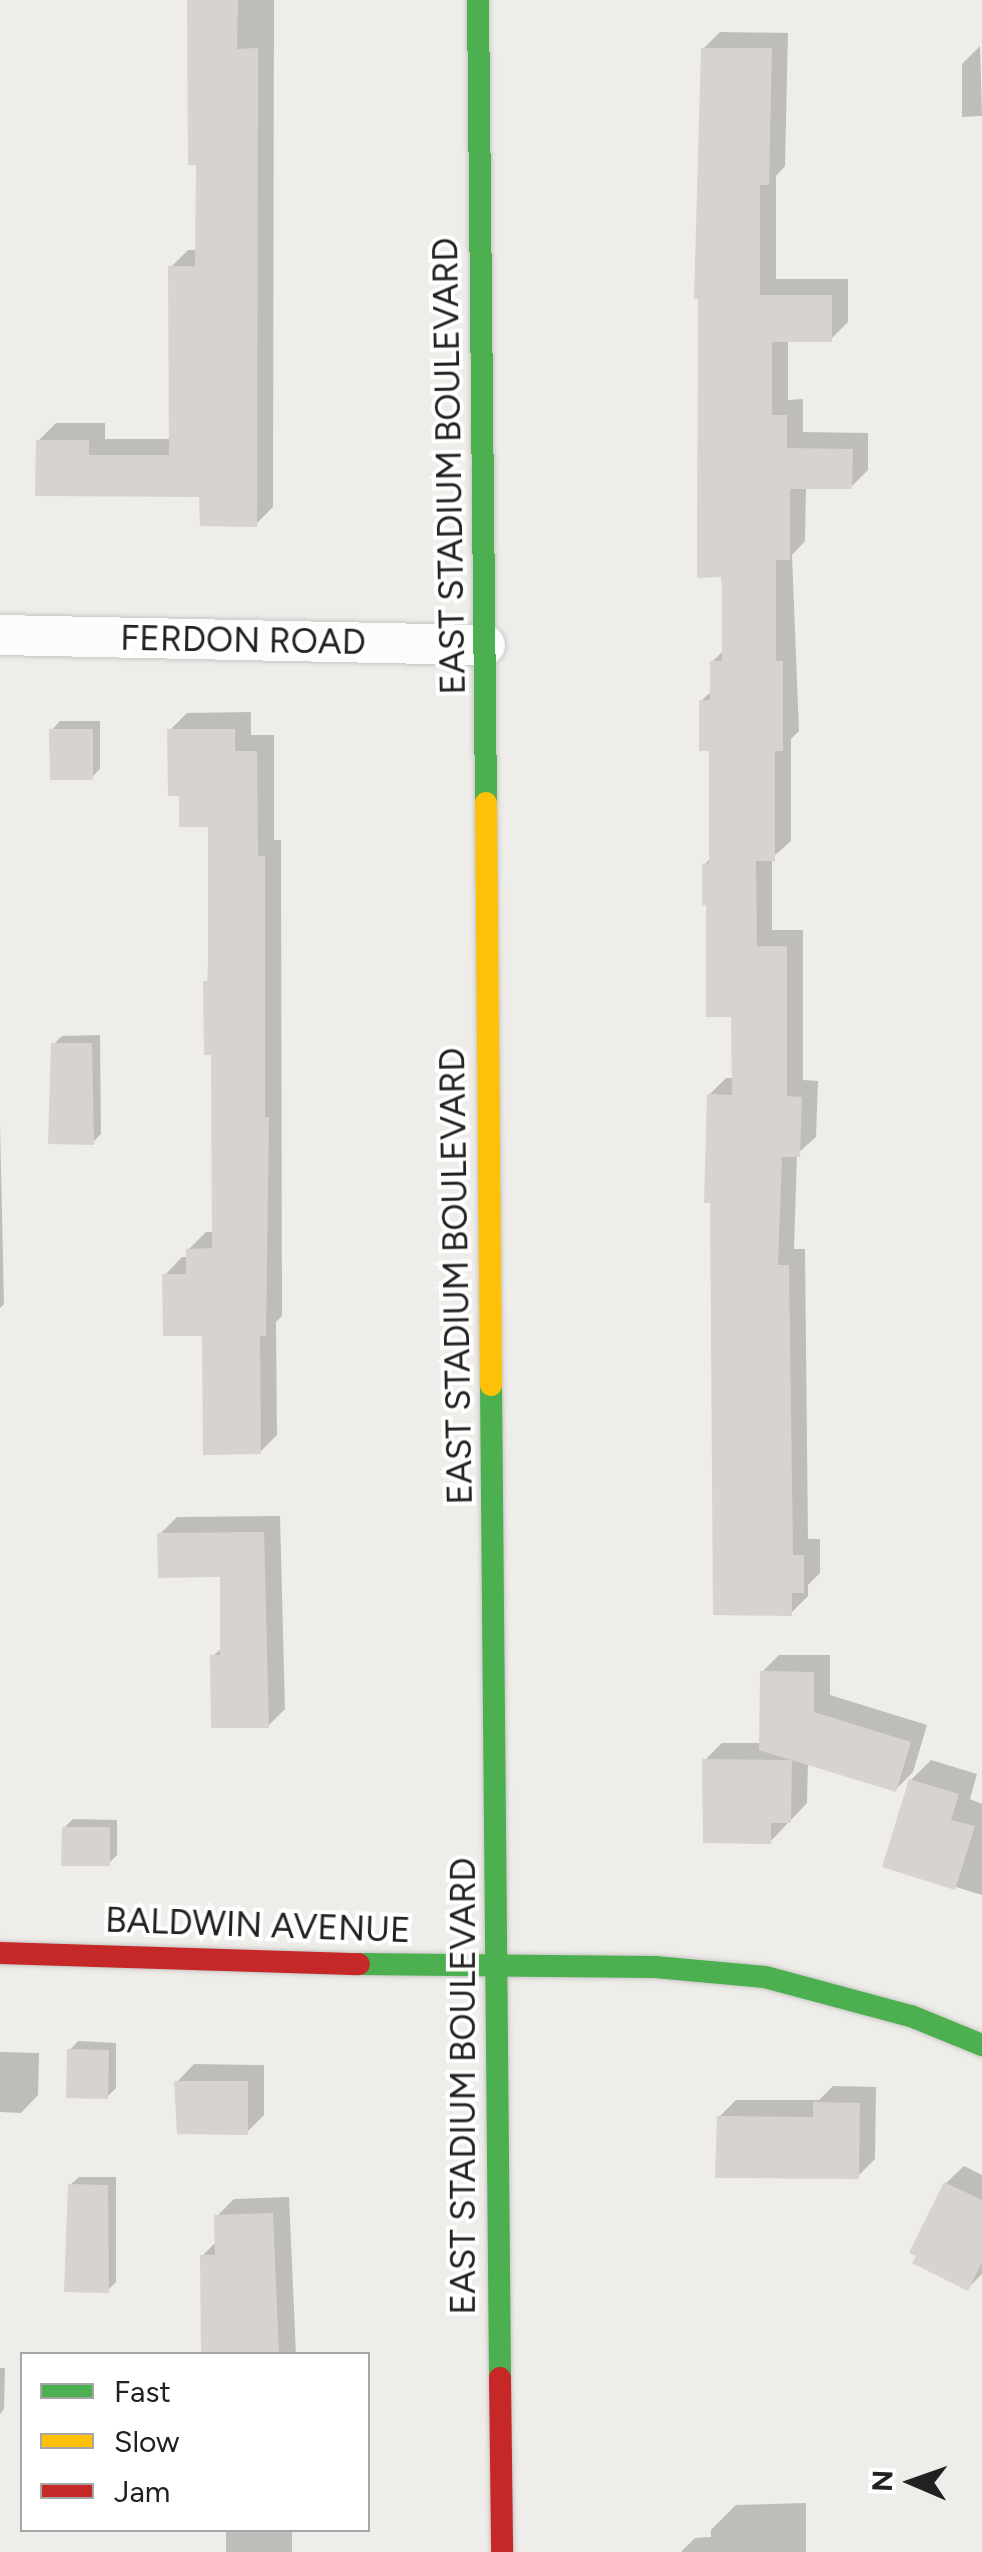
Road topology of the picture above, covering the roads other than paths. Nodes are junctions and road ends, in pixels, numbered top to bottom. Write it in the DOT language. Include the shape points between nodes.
graph roads {
  1 [pos="478,0"];
  2 [pos="0,635"];
  3 [pos="485,645"];
  4 [pos="0,1953"];
  5 [pos="498,1964"];
  6 [pos="982,2045"];
  7 [pos="502,2552"];
  1 -- 3 [label="main road, EAST STADIUM BOULEVARD"];
  2 -- 3 [label="street, FERDON ROAD"];
  3 -- 5 [label="main road, EAST STADIUM BOULEVARD"];
  4 -- 5 [label="main road, BALDWIN AVENUE"];
  5 -- 6 [label="main road, BALDWIN AVENUE" via="656,1967 765,1978 911,2016"];
  5 -- 7 [label="main road, EAST STADIUM BOULEVARD"];
}
